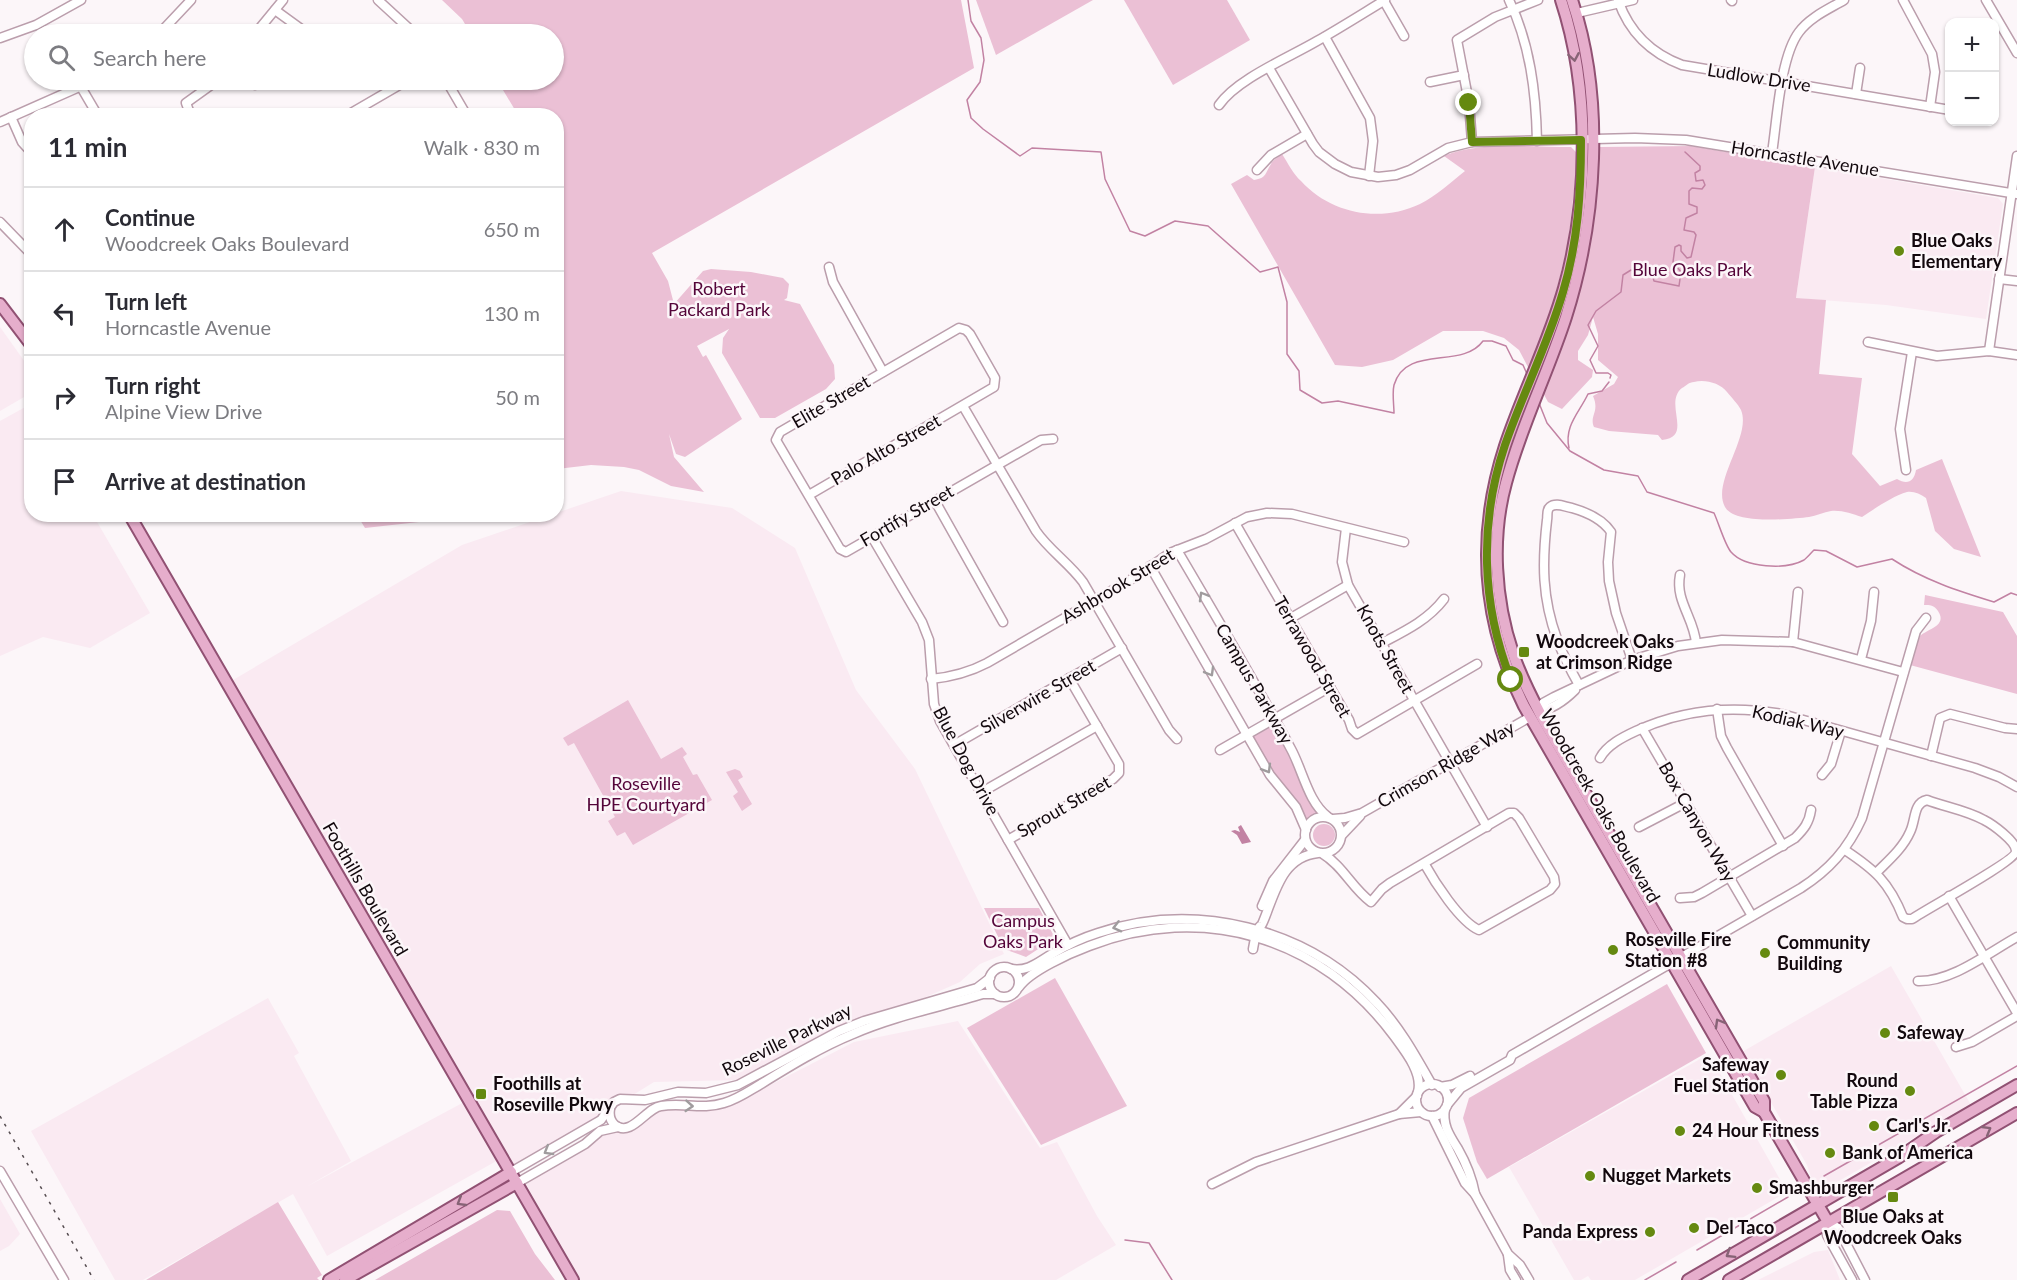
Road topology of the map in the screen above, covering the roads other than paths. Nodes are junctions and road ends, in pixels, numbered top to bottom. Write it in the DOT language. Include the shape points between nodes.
graph roads {
  1 [pos="81,0"];
  2 [pos="191,0"];
  3 [pos="283,0"];
  4 [pos="378,0"];
  5 [pos="1385,0"];
  6 [pos="1509,0"];
  7 [pos="1538,0"];
  8 [pos="1561,0"];
  9 [pos="1572,0"];
  10 [pos="1633,0"];
  11 [pos="1844,0"];
  12 [pos="1903,0"];
  13 [pos="1986,0"];
  14 [pos="1619,2"];
  15 [pos="276,10"];
  16 [pos="1513,10"];
  17 [pos="1577,13"];
  18 [pos="38,24"];
  19 [pos="168,24"];
  20 [pos="264,24"];
  21 [pos="295,24"];
  22 [pos="404,24"];
  23 [pos="24,29"];
  24 [pos="1404,36"];
  25 [pos="1325,37"];
  26 [pos="0,38"];
  27 [pos="2017,53"];
  28 [pos="1269,68"];
  29 [pos="1860,68"];
  30 [pos="1464,75"];
  31 [pos="1430,82"];
  32 [pos="1783,82"];
  33 [pos="74,90"];
  34 [pos="83,90"];
  35 [pos="204,90"];
  36 [pos="391,90"];
  37 [pos="452,90"];
  38 [pos="1856,94"];
  39 [pos="1219,105"];
  40 [pos="1930,106"];
  41 [pos="31,108"];
  42 [pos="93,108"];
  43 [pos="188,108"];
  44 [pos="360,108"];
  45 [pos="462,108"];
  46 [pos="1945,109"];
  47 [pos="24,111"];
  48 [pos="10,117"];
  49 [pos="0,122"];
  50 [pos="1308,134"];
  51 [pos="1587,139"];
  52 [pos="1537,141"];
  53 [pos="1472,142"];
  54 [pos="24,144"];
  55 [pos="1772,153"];
  56 [pos="2017,156"];
  57 [pos="1257,170"];
  58 [pos="1369,176"];
  59 [pos="2014,194"];
  60 [pos="0,222"];
  61 [pos="24,247"];
  62 [pos="829,267"];
  63 [pos="1999,279"];
  64 [pos="2017,281"];
  65 [pos="0,304"];
  66 [pos="24,336"];
  67 [pos="1868,342"];
  68 [pos="1989,351"];
  69 [pos="1912,352"];
  70 [pos="2017,355"];
  71 [pos="883,372"];
  72 [pos="963,406"];
  73 [pos="1053,439"];
  74 [pos="997,465"];
  75 [pos="1906,470"];
  76 [pos="809,495"];
  77 [pos="934,501"];
  78 [pos="134,522"];
  79 [pos="1235,523"];
  80 [pos="1346,528"];
  81 [pos="872,537"];
  82 [pos="1404,542"];
  83 [pos="1177,550"];
  84 [pos="1150,566"];
  85 [pos="1680,575"];
  86 [pos="1348,585"];
  87 [pos="1798,592"];
  88 [pos="1874,592"];
  89 [pos="1444,599"];
  90 [pos="1094,601"];
  91 [pos="1290,618"];
  92 [pos="1926,618"];
  93 [pos="1004,622"];
  94 [pos="1793,642"];
  95 [pos="1382,643"];
  96 [pos="1696,643"];
  97 [pos="1122,648"];
  98 [pos="1861,659"];
  99 [pos="1632,660"];
  100 [pos="1477,664"];
  101 [pos="1904,672"];
  102 [pos="1070,678"];
  103 [pos="931,679"];
  104 [pos="1579,686"];
  105 [pos="1330,687"];
  106 [pos="1414,701"];
  107 [pos="1717,709"];
  108 [pos="1535,714"];
  109 [pos="1275,719"];
  110 [pos="1097,726"];
  111 [pos="1642,728"];
  112 [pos="2017,729"];
  113 [pos="1840,731"];
  114 [pos="1247,735"];
  115 [pos="1177,739"];
  116 [pos="1884,743"];
  117 [pos="954,745"];
  118 [pos="1220,750"];
  119 [pos="1931,756"];
  120 [pos="1600,758"];
  121 [pos="1450,764"];
  122 [pos="1822,775"];
  123 [pos="2017,787"];
  124 [pos="982,792"];
  125 [pos="1685,802"];
  126 [pos="1811,810"];
  127 [pos="1362,813"];
  128 [pos="1330,818"];
  129 [pos="1487,827"];
  130 [pos="1639,827"];
  131 [pos="1305,835"];
  132 [pos="1008,840"];
  133 [pos="1340,840"];
  134 [pos="1783,846"];
  135 [pos="1845,850"];
  136 [pos="1321,853"];
  137 [pos="1424,863"];
  138 [pos="1343,870"];
  139 [pos="1877,872"];
  140 [pos="1729,878"];
  141 [pos="1949,896"];
  142 [pos="1680,898"];
  143 [pos="1752,916"];
  144 [pos="1257,933"];
  145 [pos="2017,937"];
  146 [pos="1068,945"];
  147 [pos="1252,949"];
  148 [pos="1984,956"];
  149 [pos="1676,961"];
  150 [pos="1011,969"];
  151 [pos="990,978"];
  152 [pos="1918,981"];
  153 [pos="1019,987"];
  154 [pos="995,994"];
  155 [pos="2017,1014"];
  156 [pos="1956,1047"];
  157 [pos="798,1053"];
  158 [pos="1512,1055"];
  159 [pos="761,1084"];
  160 [pos="738,1085"];
  161 [pos="2017,1085"];
  162 [pos="1436,1086"];
  163 [pos="1417,1094"];
  164 [pos="627,1098"];
  165 [pos="1448,1104"];
  166 [pos="610,1108"];
  167 [pos="1421,1112"];
  168 [pos="2017,1113"];
  169 [pos="1399,1114"];
  170 [pos="1432,1116"];
  171 [pos="637,1121"];
  172 [pos="618,1127"];
  173 [pos="0,1171"];
  174 [pos="514,1178"];
  175 [pos="1212,1184"];
  176 [pos="1475,1194"];
  177 [pos="1817,1205"];
  178 [pos="1828,1222"];
  179 [pos="1508,1254"];
  180 [pos="64,1280"];
  181 [pos="329,1280"];
  182 [pos="345,1280"];
  183 [pos="573,1280"];
  184 [pos="1516,1280"];
  185 [pos="1529,1280"];
  186 [pos="1688,1280"];
  187 [pos="1729,1280"];
  188 [pos="1852,1280"];
  189 [pos="1865,1280"];
  1 -- 18 [label="street"];
  2 -- 19 [label="street"];
  3 -- 15 [label="street"];
  4 -- 22 [label="street"];
  5 -- 24 [label="street"];
  5 -- 25 [label="street"];
  6 -- 16 [label="street"];
  7 -- 16 [label="street"];
  8 -- 51 [label="main road, Woodcreek Oaks Boulevard, one-way"];
  9 -- 17 [label="main road, Woodcreek Oaks Boulevard"];
  10 -- 14 [label="street"];
  11 -- 32 [label="street" via="1816,16 1799,32 1789,53"];
  12 -- 40 [label="street" via="1932,54 1935,72"];
  13 -- 27 [label="street"];
  14 -- 17 [label="street"];
  14 -- 32 [label="street, Ludlow Drive" via="1638,37 1669,60"];
  15 -- 20 [label="street"];
  15 -- 21 [label="street"];
  16 -- 30 [label="street" via="1457,40"];
  16 -- 52 [label="street" via="1534,85"];
  17 -- 51 [label="main road, Woodcreek Oaks Boulevard" via="1587,64"];
  23 -- 26 [label="street"];
  25 -- 28 [label="street"];
  25 -- 58 [label="street" via="1370,118 1373,141"];
  28 -- 39 [label="street" via="1234,88"];
  28 -- 50 [label="street, Horncastle Avenue"];
  29 -- 38 [label="street"];
  30 -- 31 [label="street"];
  30 -- 53 [label="street"];
  32 -- 38 [label="street, Ludlow Drive"];
  32 -- 55 [label="street"];
  33 -- 41 [label="street"];
  34 -- 42 [label="street"];
  35 -- 43 [label="street" via="186,103"];
  36 -- 44 [label="street"];
  37 -- 45 [label="street"];
  38 -- 40 [label="street, Ludlow Drive"];
  40 -- 46 [label="street, Ludlow Drive"];
  47 -- 48 [label="street"];
  48 -- 49 [label="street"];
  48 -- 54 [label="street"];
  50 -- 57 [label="street" via="1271,155"];
  50 -- 58 [label="street, Horncastle Avenue" via="1319,152 1335,164"];
  51 -- 52 [label="street, Horncastle Avenue"];
  51 -- 55 [label="street, Horncastle Avenue" via="1686,140"];
  51 -- 108 [label="main road, Woodcreek Oaks Boulevard" via="1587,225 1581,261 1566,317 1506,483 1499,518 1503,614"];
  51 -- 108 [label="main road, Woodcreek Oaks Boulevard" via="1575,244 1556,313 1505,445 1488,516 1487,561 1498,641 1511,680"];
  52 -- 53 [label="street, Horncastle Avenue"];
  53 -- 58 [label="street, Horncastle Avenue" via="1448,148 1396,175"];
  55 -- 59 [label="street, Horncastle Avenue"];
  56 -- 59 [label="street"];
  59 -- 63 [label="street"];
  60 -- 61 [label="street"];
  62 -- 71 [label="street" via="833,282"];
  63 -- 64 [label="street"];
  63 -- 68 [label="street"];
  65 -- 66 [label="main road"];
  67 -- 69 [label="street"];
  68 -- 69 [label="street" via="1956,356"];
  68 -- 70 [label="street"];
  69 -- 75 [label="street" via="1900,429"];
  71 -- 72 [label="street, Palo Alto Street" via="954,330 965,329 996,382 993,389"];
  71 -- 76 [label="street, Elite Street" via="780,432 776,440"];
  72 -- 74 [label="street"];
  72 -- 76 [label="street, Palo Alto Street"];
  73 -- 74 [label="street, Fortify Street" via="1041,440"];
  74 -- 77 [label="street, Fortify Street"];
  74 -- 90 [label="street" via="1041,538 1075,571"];
  76 -- 81 [label="street, Fortify Street" via="840,549 846,552"];
  77 -- 81 [label="street, Fortify Street"];
  77 -- 93 [label="street"];
  78 -- 174 [label="main road, Foothills Boulevard"];
  79 -- 80 [label="street, Ashbrook Street" via="1259,514 1283,513"];
  79 -- 83 [label="street, Ashbrook Street"];
  79 -- 91 [label="street, Terrawood Street"];
  80 -- 82 [label="street, Ashbrook Street"];
  80 -- 86 [label="street, Knots Street" via="1342,562"];
  81 -- 103 [label="street, Blue Dog Drive" via="922,622 929,640"];
  83 -- 84 [label="street, Ashbrook Street"];
  109 -- 83 [label="street, Campus Parkway, one-way"];
  84 -- 90 [label="street, Ashbrook Street"];
  84 -- 114 [label="street, Campus Parkway, one-way"];
  85 -- 96 [label="street" via="1679,592"];
  86 -- 91 [label="street"];
  86 -- 95 [label="street, Knots Street"];
  87 -- 94 [label="street"];
  88 -- 98 [label="street"];
  89 -- 95 [label="street" via="1423,620"];
  90 -- 97 [label="street"];
  90 -- 103 [label="street, Ashbrook Street" via="970,672"];
  91 -- 105 [label="street, Terrawood Street"];
  92 -- 101 [label="street" via="1916,631"];
  94 -- 96 [label="street, Crimson Ridge Way" via="1746,639"];
  94 -- 98 [label="street, Crimson Ridge Way"];
  95 -- 106 [label="street, Knots Street"];
  96 -- 99 [label="street, Crimson Ridge Way"];
  97 -- 102 [label="street, Silverwire Street"];
  97 -- 115 [label="street"];
  98 -- 101 [label="street, Crimson Ridge Way"];
  99 -- 104 [label="street, Crimson Ridge Way"];
  99 -- 104 [label="street" via="1609,581 1611,532 1591,515 1557,504 1551,506 1543,561 1545,587 1557,640"];
  100 -- 106 [label="street"];
  101 -- 116 [label="street"];
  102 -- 110 [label="street, Sprout Street"];
  102 -- 117 [label="street, Silverwire Street"];
  103 -- 117 [label="street, Blue Dog Drive" via="934,704"];
  104 -- 108 [label="street, Crimson Ridge Way" via="1548,710"];
  105 -- 106 [label="street, Terrawood Street" via="1357,734"];
  105 -- 109 [label="street"];
  106 -- 121 [label="street, Knots Street"];
  107 -- 111 [label="street, Kodiak Way" via="1680,715"];
  107 -- 113 [label="street, Kodiak Way" via="1773,713"];
  107 -- 134 [label="street" via="1721,736"];
  108 -- 121 [label="street, Crimson Ridge Way"];
  108 -- 149 [label="main road, Woodcreek Oaks Boulevard"];
  109 -- 114 [label="street"];
  109 -- 128 [label="street, Campus Parkway" via="1313,799"];
  110 -- 124 [label="street"];
  110 -- 132 [label="street, Sprout Street" via="1119,764 1117,776"];
  111 -- 120 [label="street, Kodiak Way" via="1609,746"];
  111 -- 125 [label="street, Box Canyon Way"];
  112 -- 119 [label="street" via="1950,714 1940,718"];
  113 -- 116 [label="street, Kodiak Way"];
  113 -- 122 [label="street" via="1831,764"];
  114 -- 118 [label="street"];
  114 -- 131 [label="street, Campus Parkway, one-way" via="1270,775 1296,807"];
  116 -- 119 [label="street, Kodiak Way"];
  116 -- 135 [label="street" via="1862,818"];
  117 -- 124 [label="street, Blue Dog Drive"];
  119 -- 123 [label="street, Kodiak Way" via="1988,772"];
  121 -- 127 [label="street, Crimson Ridge Way"];
  121 -- 129 [label="street, Knots Street"];
  124 -- 132 [label="street, Blue Dog Drive"];
  125 -- 130 [label="street"];
  125 -- 140 [label="street, Box Canyon Way"];
  126 -- 134 [label="street" via="1805,828"];
  127 -- 128 [label="street, Crimson Ridge Way"];
  127 -- 133 [label="street, Crimson Ridge Way"];
  128 -- 131 [label="street" via="1314,819"];
  128 -- 133 [label="street" via="1339,826"];
  129 -- 137 [label="street"];
  129 -- 137 [label="street" via="1514,813 1554,878 1550,890 1479,930 1442,893"];
  131 -- 136 [label="street" via="1310,848"];
  131 -- 144 [label="street" via="1273,881 1261,908"];
  132 -- 146 [label="street, Blue Dog Drive"];
  133 -- 136 [label="street" via="1332,851"];
  133 -- 138 [label="street"];
  134 -- 140 [label="street"];
  135 -- 139 [label="street"];
  135 -- 143 [label="street" via="1814,880"];
  136 -- 138 [label="street"];
  136 -- 144 [label="street" via="1304,855 1290,866 1274,891"];
  137 -- 138 [label="street" via="1382,889 1371,902 1352,885"];
  139 -- 141 [label="street" via="1907,919"];
  139 -- 141 [label="street" via="1907,839 1920,802 1927,800 1969,813 1995,827 2015,845 2015,855"];
  140 -- 142 [label="street" via="1694,897"];
  140 -- 143 [label="street, Box Canyon Way"];
  141 -- 148 [label="street"];
  143 -- 149 [label="street"];
  144 -- 146 [label="street, one-way" via="1229,923 1155,921 1118,927"];
  144 -- 147 [label="street"];
  144 -- 153 [label="street" via="1183,926 1121,935 1072,953 1028,977"];
  144 -- 162 [label="street" via="1286,939 1358,984 1403,1035"];
  144 -- 163 [label="street" via="1317,965 1370,1007 1413,1066 1419,1079"];
  145 -- 148 [label="street"];
  146 -- 150 [label="street" via="1031,967"];
  148 -- 152 [label="street" via="1943,978"];
  148 -- 155 [label="street"];
  149 -- 158 [label="street"];
  149 -- 177 [label="main road, Woodcreek Oaks Boulevard" via="1764,1101 1764,1112"];
  150 -- 151 [label="street" via="997,969"];
  150 -- 153 [label="street" via="1018,976"];
  151 -- 154 [label="street" via="989,985"];
  151 -- 157 [label="street, Roseville Parkway" via="977,988 864,1021"];
  153 -- 154 [label="street" via="1009,997"];
  154 -- 159 [label="street, Roseville Parkway" via="983,994 867,1028"];
  155 -- 156 [label="street" via="1972,1042"];
  157 -- 159 [label="street" via="762,1078"];
  157 -- 160 [label="street, Roseville Parkway"];
  158 -- 162 [label="street" via="1459,1082"];
  158 -- 165 [label="street" via="1510,1060 1461,1088"];
  159 -- 160 [label="street" via="755,1081"];
  171 -- 159 [label="street, Roseville Parkway, one-way" via="661,1106 715,1106"];
  160 -- 164 [label="street, Roseville Parkway" via="706,1093 678,1092 645,1100"];
  161 -- 177 [label="main road"];
  162 -- 163 [label="street" via="1424,1087"];
  162 -- 165 [label="street" via="1446,1093"];
  163 -- 167 [label="street"];
  163 -- 169 [label="street"];
  164 -- 166 [label="street" via="617,1100"];
  164 -- 171 [label="street" via="638,1107"];
  165 -- 170 [label="street" via="1440,1114"];
  165 -- 176 [label="street" via="1444,1116 1447,1132 1472,1180"];
  166 -- 172 [label="street" via="610,1119"];
  166 -- 174 [label="street, one-way" via="601,1120"];
  167 -- 169 [label="street"];
  167 -- 170 [label="street"];
  178 -- 168 [label="main road, one-way"];
  169 -- 175 [label="street" via="1256,1162"];
  170 -- 176 [label="street" via="1465,1183"];
  171 -- 172 [label="street" via="628,1128"];
  172 -- 174 [label="street" via="600,1131 585,1144"];
  173 -- 180 [label="street"];
  174 -- 181 [label="main road, one-way"];
  174 -- 182 [label="main road"];
  174 -- 183 [label="main road, Foothills Boulevard"];
  176 -- 179 [label="street"];
  177 -- 178 [label="main road, Woodcreek Oaks Boulevard"];
  177 -- 186 [label="main road, one-way"];
  178 -- 187 [label="main road"];
  178 -- 188 [label="street, Woodcreek Oaks Boulevard" via="1827,1235"];
  178 -- 189 [label="street, Woodcreek Oaks Boulevard" via="1838,1228"];
  179 -- 184 [label="street"];
  179 -- 185 [label="street"];
}
